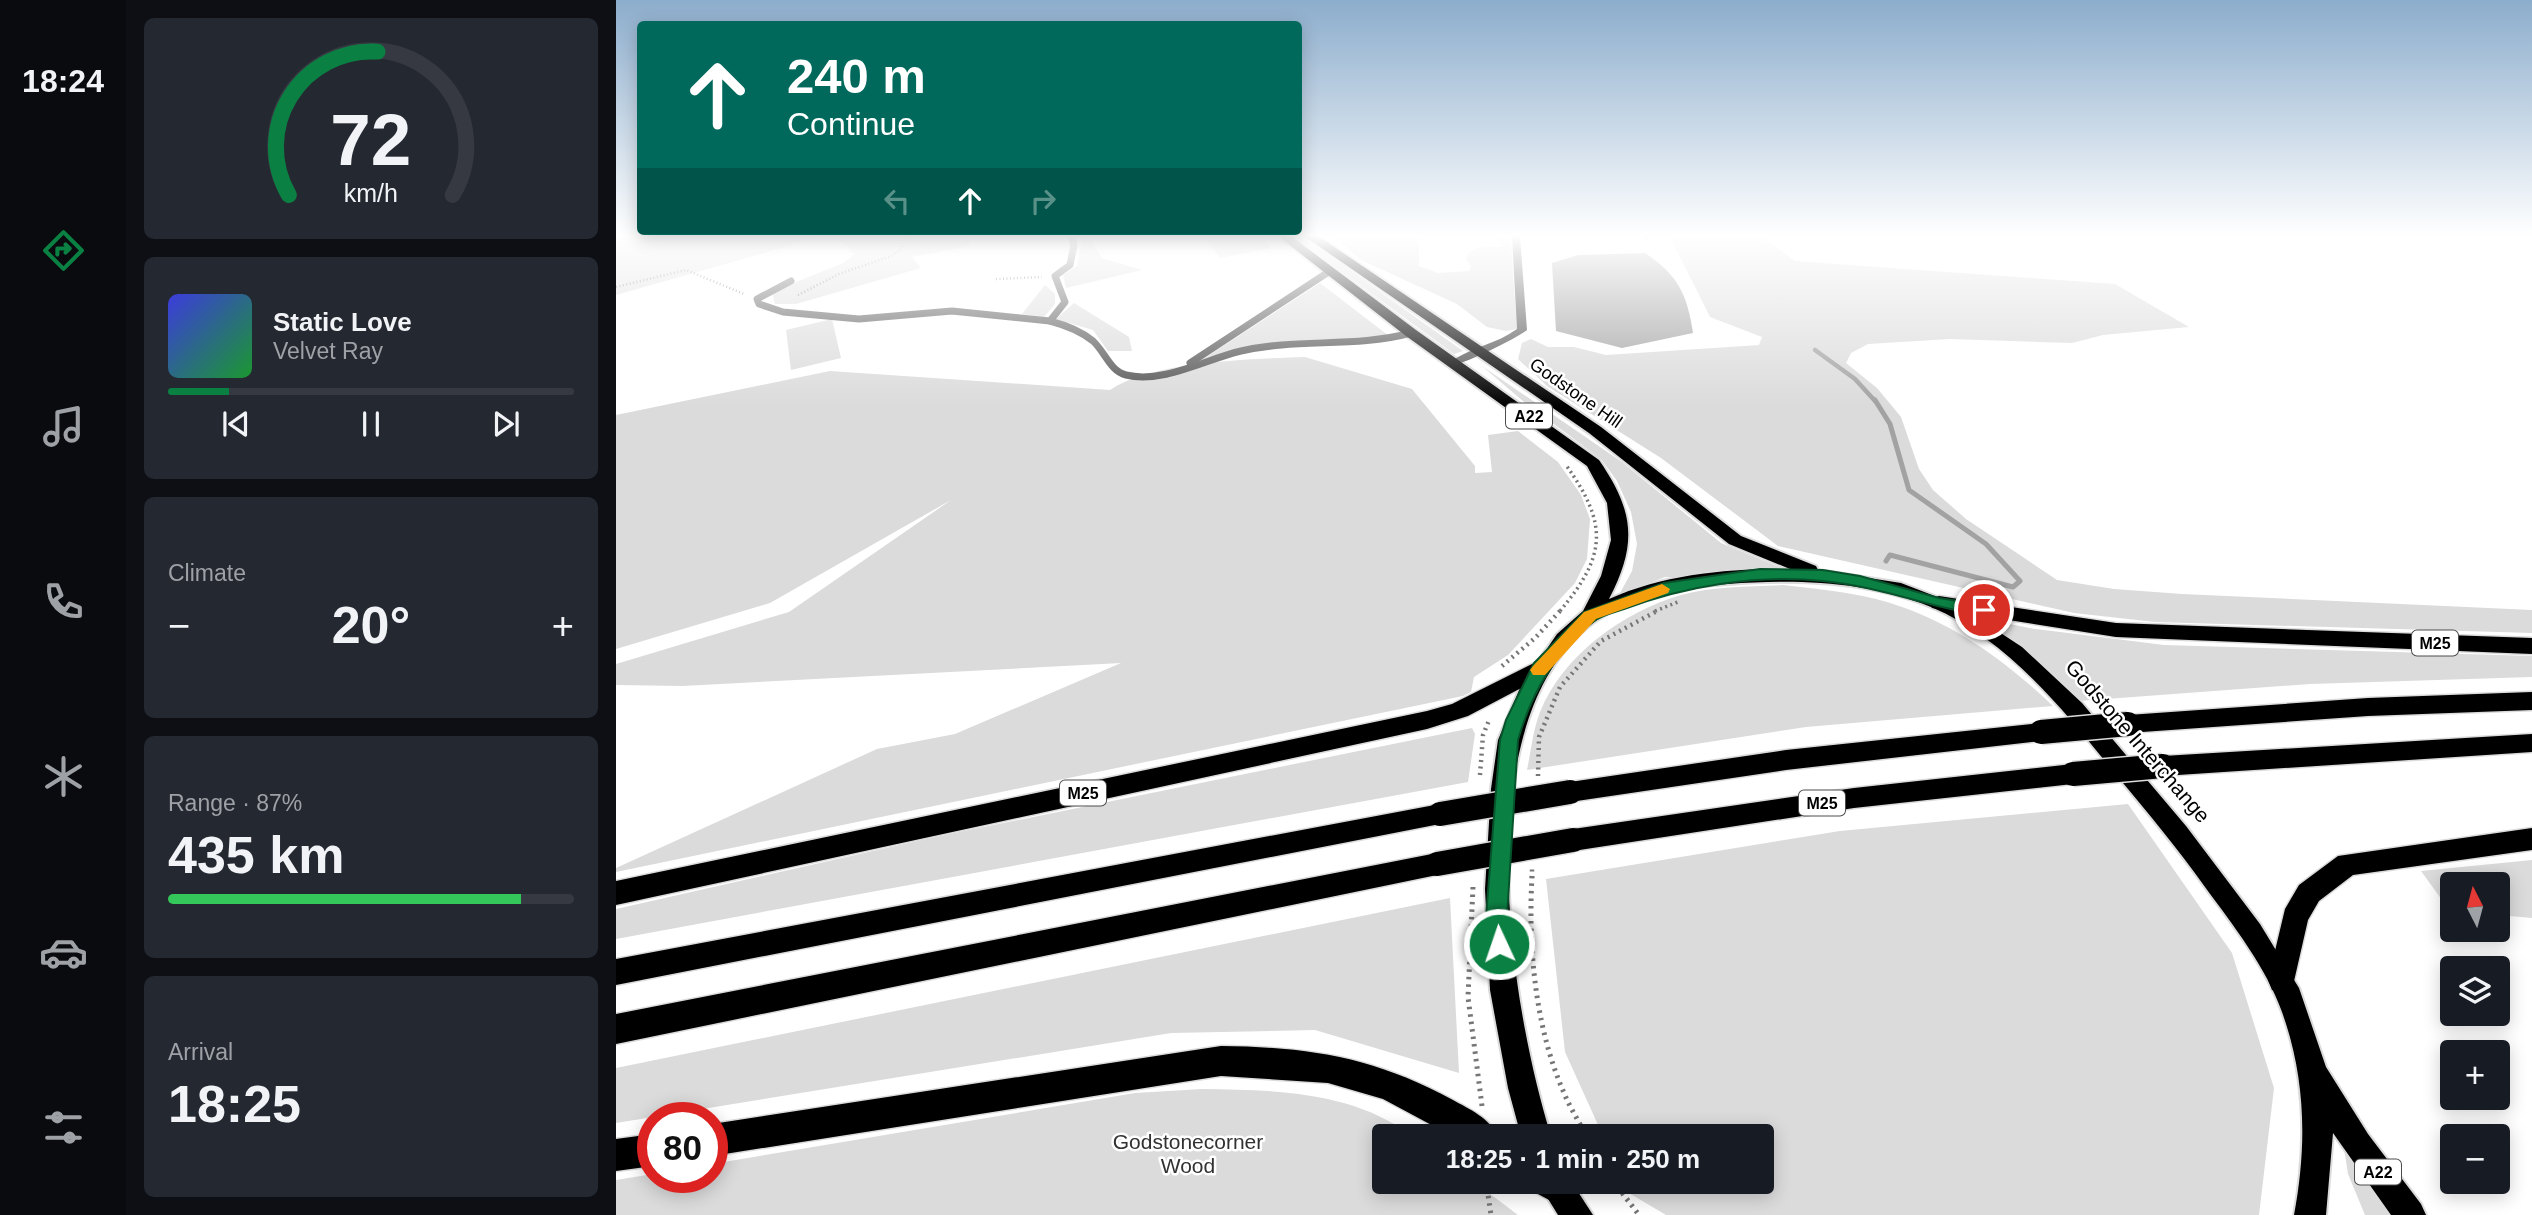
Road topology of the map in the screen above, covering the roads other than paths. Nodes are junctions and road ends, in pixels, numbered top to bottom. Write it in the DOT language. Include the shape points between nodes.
graph roads {
  1 [pos="765,293"];
  2 [pos="1061,293"];
  3 [pos="1297,293"];
  4 [pos="1358,293"];
  5 [pos="1392,293"];
  6 [pos="1520,293"];
  7 [pos="1050,321"];
  8 [pos="1411,333"];
  9 [pos="1476,351"];
  10 [pos="1454,364"];
  11 [pos="1184,367"];
  12 [pos="1823,575"];
  13 [pos="1939,603"];
  14 [pos="1590,615"];
  15 [pos="2532,646"];
  16 [pos="1540,668"];
  17 [pos="2532,701"];
  18 [pos="2532,743"];
  19 [pos="2532,839"];
  20 [pos="616,892"];
  21 [pos="616,972"];
  22 [pos="2282,980"];
  23 [pos="616,1029"];
  24 [pos="2315,1074"];
  25 [pos="1462,1124"];
  26 [pos="1532,1124"];
  27 [pos="728,1138"];
  28 [pos="637,1153"];
  29 [pos="616,1156"];
  30 [pos="1560,1194"];
  31 [pos="1577,1215"];
  32 [pos="2310,1215"];
  33 [pos="2410,1215"];
  1 -- 7 [label="lane" via="757,299 765,307 859,319 952,311"];
  2 -- 7 [label="lane" via="1065,302"];
  3 -- 11 [label="lane"];
  4 -- 8 [label="highway, A22"];
  5 -- 9 [label="highway, Godstone Hill / A22"];
  6 -- 9 [label="street" via="1522,330"];
  7 -- 11 [label="lane" via="1096,344 1119,373 1127,376"];
  8 -- 10 [label="highway, A22"];
  8 -- 11 [label="lane" via="1374,342 1250,349"];
  9 -- 10 [label="street"];
  9 -- 12 [label="highway, Godstone Hill / A22" via="1595,430 1735,540"];
  10 -- 14 [label="highway, A22" via="1593,463 1612,488 1622,531 1615,571"];
  12 -- 13 [label="highway, Godstone Interchange"];
  12 -- 14 [label="highway, Godstone Interchange" via="1760,574 1664,589"];
  13 -- 15 [label="highway, M25" via="2140,632"];
  13 -- 22 [label="highway, Godstone Interchange" via="1997,638 2064,697 2194,850"];
  14 -- 16 [label="highway, Godstone Interchange"];
  16 -- 20 [label="highway, M25" via="1460,710 1427,720"];
  16 -- 26 [label="highway, Godstone Interchange" via="1509,740 1497,917 1504,998"];
  17 -- 21 [label="highway, bridge" via="2128,724 1786,760 1440,814"];
  18 -- 23 [label="highway, M25, bridge" via="2164,766 1854,798 1437,863"];
  19 -- 22 [label="highway" via="2347,864 2309,893 2295,918"];
  22 -- 24 [label="highway, Godstone Interchange"];
  24 -- 32 [label="highway, Godstone Interchange" via="2320,1168"];
  24 -- 33 [label="highway, A22" via="2357,1145"];
  25 -- 27 [label="highway" via="1410,1092 1352,1070 1293,1061 1221,1061"];
  28 -- 29 [label="highway"];
  30 -- 31 [label="highway"];
}
